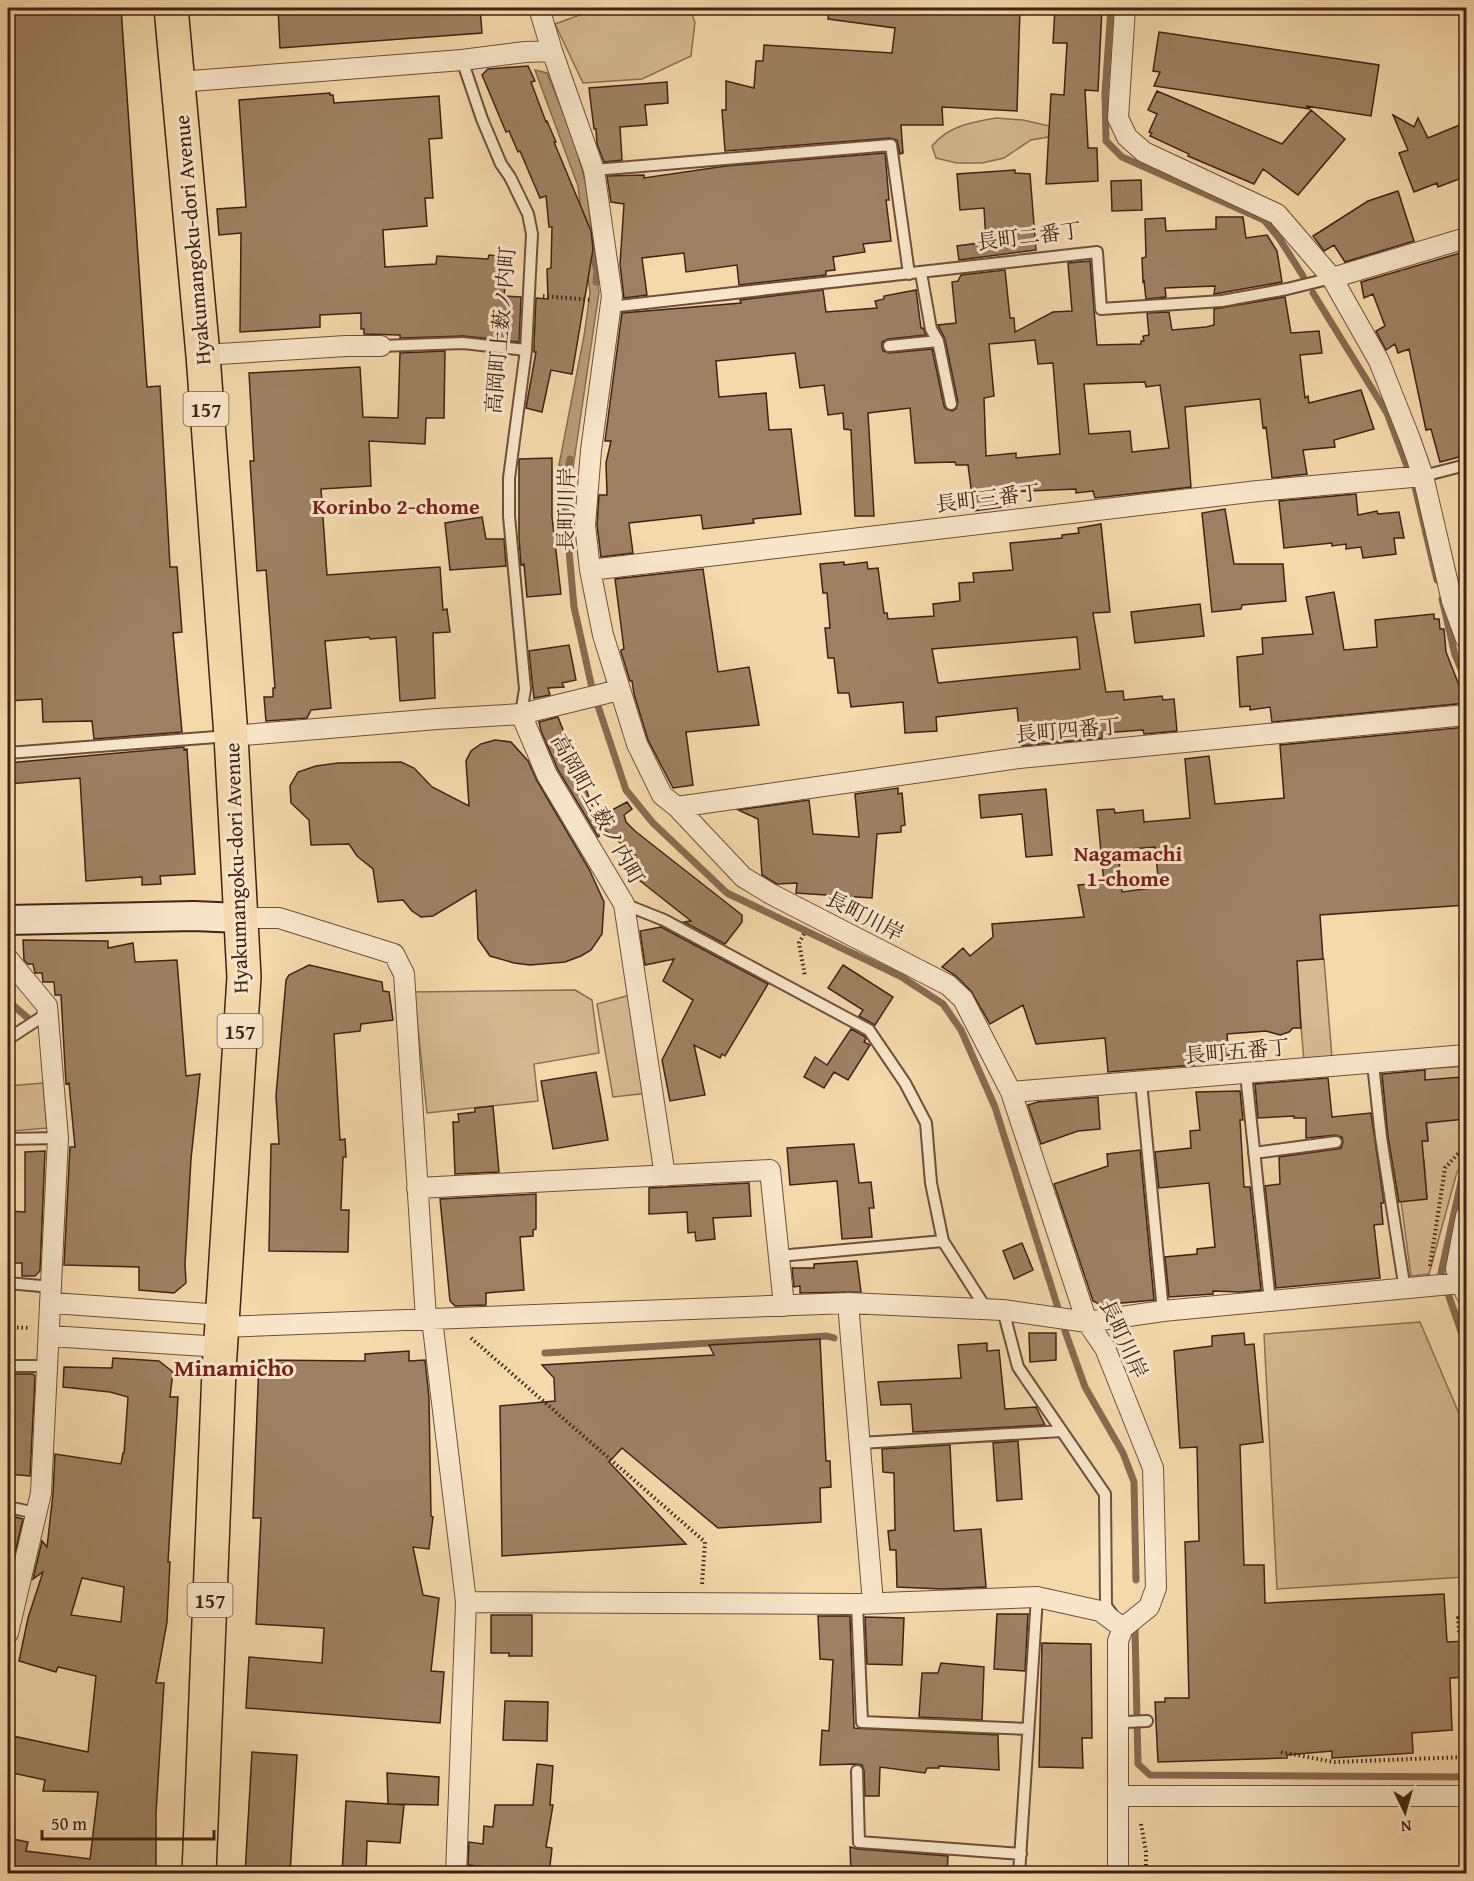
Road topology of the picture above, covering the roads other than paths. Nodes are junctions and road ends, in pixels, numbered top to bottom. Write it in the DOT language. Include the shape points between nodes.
graph roads {
  1 [pos="171,8"];
  2 [pos="539,8"];
  3 [pos="1125,8"];
  4 [pos="540,52"];
  5 [pos="462,60"];
  6 [pos="178,82"];
  7 [pos="594,170"];
  8 [pos="1467,238"];
  9 [pos="921,273"];
  10 [pos="909,274"];
  11 [pos="1332,278"];
  12 [pos="611,304"];
  13 [pos="938,341"];
  14 [pos="381,346"];
  15 [pos="889,346"];
  16 [pos="526,350"];
  17 [pos="202,355"];
  18 [pos="951,404"];
  19 [pos="1467,465"];
  20 [pos="1423,476"];
  21 [pos="590,570"];
  22 [pos="1467,639"];
  23 [pos="612,690"];
  24 [pos="521,714"];
  25 [pos="1466,715"];
  26 [pos="231,736"];
  27 [pos="8,753"];
  28 [pos="677,807"];
  29 [pos="624,904"];
  30 [pos="240,918"];
  31 [pos="8,920"];
  32 [pos="8,959"];
  33 [pos="48,1013"];
  34 [pos="8,1039"];
  35 [pos="1467,1055"];
  36 [pos="1373,1064"];
  37 [pos="1246,1074"];
  38 [pos="1141,1082"];
  39 [pos="1011,1092"];
  40 [pos="58,1138"];
  41 [pos="8,1139"];
  42 [pos="1336,1142"];
  43 [pos="1254,1153"];
  44 [pos="665,1176"];
  45 [pos="417,1188"];
  46 [pos="1467,1216"];
  47 [pos="942,1241"];
  48 [pos="779,1256"];
  49 [pos="8,1283"];
  50 [pos="1464,1288"];
  51 [pos="1405,1290"];
  52 [pos="52,1295"];
  53 [pos="1270,1302"];
  54 [pos="848,1303"];
  55 [pos="784,1306"];
  56 [pos="995,1310"];
  57 [pos="1163,1311"];
  58 [pos="435,1318"];
  59 [pos="1087,1322"];
  60 [pos="222,1330"];
  61 [pos="50,1336"];
  62 [pos="8,1366"];
  63 [pos="48,1366"];
  64 [pos="1062,1431"];
  65 [pos="860,1443"];
  66 [pos="8,1507"];
  67 [pos="36,1513"];
  68 [pos="1037,1597"];
  69 [pos="466,1602"];
  70 [pos="865,1603"];
  71 [pos="10,1609"];
  72 [pos="1123,1628"];
  73 [pos="8,1633"];
  74 [pos="1147,1721"];
  75 [pos="1122,1722"];
  76 [pos="1028,1729"];
  77 [pos="857,1771"];
  78 [pos="1127,1796"];
  79 [pos="1467,1796"];
  80 [pos="1021,1854"];
  81 [pos="199,1874"];
  82 [pos="456,1874"];
  83 [pos="1019,1874"];
  84 [pos="1118,1874"];
  1 -- 6 [label="highway, Hyakumangoku-dori Avenue / 157"];
  2 -- 4 [label="street, 長町川岸"];
  3 -- 11 [label="street" via="1118,118 1127,137 1144,152 1277,214"];
  4 -- 5 [label="street"];
  4 -- 7 [label="street, 長町川岸"];
  5 -- 6 [label="street"];
  5 -- 16 [label="lane, 高岡町上薮ノ内町" via="501,164 528,213 532,234"];
  6 -- 17 [label="highway, Hyakumangoku-dori Avenue / 157"];
  7 -- 10 [label="lane" via="891,145"];
  7 -- 12 [label="street, 長町川岸"];
  8 -- 11 [label="street, 長町二番丁"];
  9 -- 10 [label="lane, 長町二番丁"];
  9 -- 11 [label="lane, 長町二番丁" via="1097,252 1101,309 1222,301"];
  9 -- 13 [label="lane" via="931,329"];
  10 -- 12 [label="lane, 長町二番丁"];
  11 -- 20 [label="street" via="1379,361"];
  12 -- 21 [label="street, 長町川岸" via="585,525"];
  13 -- 15 [label="lane"];
  13 -- 18 [label="lane"];
  14 -- 16 [label="lane" via="463,344"];
  14 -- 17 [label="street"];
  16 -- 24 [label="lane, 高岡町上薮ノ内町" via="509,488 525,689"];
  17 -- 26 [label="highway, Hyakumangoku-dori Avenue / 157"];
  19 -- 20 [label="lane"];
  20 -- 21 [label="street, 長町三番丁" via="1258,491"];
  20 -- 22 [label="street" via="1452,601"];
  21 -- 23 [label="street, 長町川岸"];
  23 -- 24 [label="street"];
  23 -- 28 [label="street, 長町川岸" via="662,795"];
  24 -- 26 [label="street"];
  24 -- 29 [label="street, 高岡町上薮ノ内町" via="547,775"];
  25 -- 28 [label="street, 長町四番丁" via="1019,758"];
  26 -- 27 [label="lane"];
  26 -- 30 [label="highway, Hyakumangoku-dori Avenue / 157"];
  28 -- 39 [label="street, 長町川岸" via="743,877 948,985 963,999"];
  29 -- 44 [label="street"];
  29 -- 47 [label="lane, 高岡町上薮ノ内町" via="664,920 869,1030 926,1123 931,1183"];
  30 -- 31 [label="street"];
  30 -- 45 [label="street" via="279,918 393,954 404,974"];
  30 -- 60 [label="highway, Hyakumangoku-dori Avenue / 157" via="244,977"];
  32 -- 33 [label="street" via="47,1006"];
  33 -- 34 [label="lane"];
  33 -- 40 [label="street"];
  35 -- 36 [label="street, 長町五番丁"];
  36 -- 37 [label="street, 長町五番丁"];
  36 -- 51 [label="lane"];
  37 -- 38 [label="street, 長町五番丁"];
  37 -- 43 [label="lane"];
  38 -- 39 [label="street, 長町五番丁"];
  38 -- 57 [label="lane"];
  39 -- 59 [label="street, 長町川岸"];
  40 -- 41 [label="lane"];
  40 -- 52 [label="street"];
  42 -- 43 [label="lane"];
  43 -- 53 [label="lane"];
  44 -- 45 [label="street"];
  44 -- 48 [label="street" via="770,1170"];
  45 -- 58 [label="street"];
  46 -- 50 [label="street" via="1456,1269"];
  47 -- 48 [label="lane"];
  47 -- 56 [label="lane, 高岡町上薮ノ内町"];
  48 -- 55 [label="street"];
  49 -- 52 [label="lane"];
  50 -- 51 [label="street" via="1432,1280"];
  51 -- 53 [label="street"];
  52 -- 60 [label="street"];
  52 -- 61 [label="street"];
  53 -- 57 [label="street"];
  54 -- 55 [label="street"];
  54 -- 56 [label="street"];
  54 -- 65 [label="street"];
  55 -- 58 [label="street"];
  56 -- 59 [label="street"];
  56 -- 64 [label="lane, 高岡町上薮ノ内町" via="1018,1367"];
  57 -- 59 [label="street"];
  58 -- 60 [label="street"];
  58 -- 69 [label="street"];
  59 -- 72 [label="street, 長町川岸" via="1105,1348 1153,1468 1156,1588 1149,1607"];
  60 -- 61 [label="street"];
  60 -- 81 [label="highway, Hyakumangoku-dori Avenue / 157"];
  61 -- 63 [label="street"];
  62 -- 63 [label="lane"];
  63 -- 67 [label="street" via="41,1493"];
  64 -- 65 [label="lane"];
  64 -- 72 [label="lane, 高岡町上薮ノ内町" via="1105,1494 1106,1606"];
  65 -- 70 [label="street"];
  66 -- 67 [label="lane"];
  67 -- 71 [label="street"];
  68 -- 70 [label="street"];
  68 -- 72 [label="street" via="1100,1611"];
  68 -- 76 [label="lane"];
  69 -- 70 [label="street"];
  69 -- 82 [label="street"];
  70 -- 76 [label="lane" via="861,1722"];
  71 -- 73 [label="street"];
  72 -- 75 [label="street" via="1118,1641"];
  74 -- 75 [label="lane"];
  75 -- 78 [label="street"];
  76 -- 80 [label="lane"];
  77 -- 80 [label="lane" via="859,1842"];
  78 -- 79 [label="street"];
  78 -- 84 [label="street"];
  80 -- 83 [label="lane"];
}
